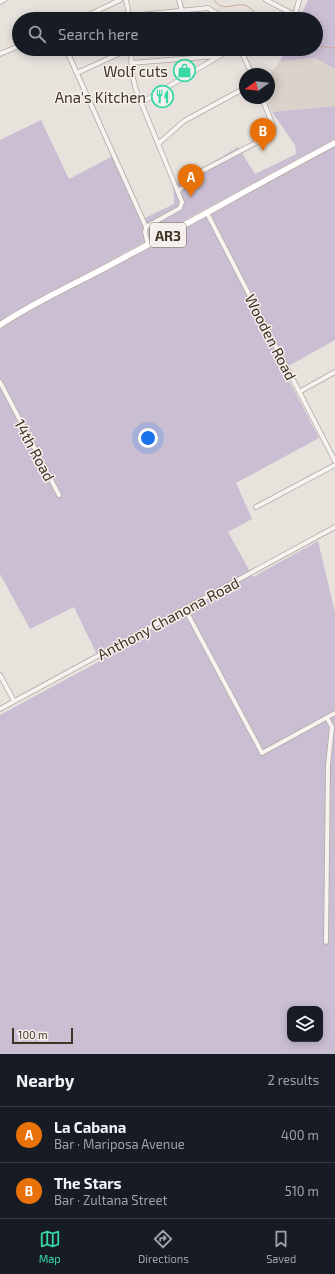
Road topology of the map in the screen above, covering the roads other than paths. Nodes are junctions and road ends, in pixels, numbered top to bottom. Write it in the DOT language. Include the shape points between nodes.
graph roads {
  1 [pos="4,0"];
  2 [pos="120,0"];
  3 [pos="126,0"];
  4 [pos="179,0"];
  5 [pos="266,0"];
  6 [pos="298,0"];
  7 [pos="0,2"];
  8 [pos="182,11"];
  9 [pos="95,12"];
  10 [pos="129,12"];
  11 [pos="175,12"];
  12 [pos="216,12"];
  13 [pos="289,12"];
  14 [pos="296,12"];
  15 [pos="12,49"];
  16 [pos="0,54"];
  17 [pos="69,56"];
  18 [pos="115,56"];
  19 [pos="130,56"];
  20 [pos="220,56"];
  21 [pos="243,56"];
  22 [pos="131,63"];
  23 [pos="249,68"];
  24 [pos="77,73"];
  25 [pos="239,91"];
  26 [pos="141,103"];
  27 [pos="264,104"];
  28 [pos="335,143"];
  29 [pos="158,144"];
  30 [pos="178,191"];
  31 [pos="207,213"];
  32 [pos="146,227"];
  33 [pos="148,245"];
  34 [pos="0,325"];
  35 [pos="335,372"];
  36 [pos="0,382"];
  37 [pos="299,392"];
  38 [pos="335,461"];
  39 [pos="335,465"];
  40 [pos="59,495"];
  41 [pos="256,507"];
  42 [pos="335,527"];
  43 [pos="185,609"];
  44 [pos="0,675"];
  45 [pos="14,701"];
  46 [pos="0,709"];
  47 [pos="335,713"];
  48 [pos="327,718"];
  49 [pos="326,942"];
  1 -- 7 [label="street"];
  2 -- 9 [label="street"];
  3 -- 10 [label="street"];
  4 -- 8 [label="street"];
  5 -- 13 [label="street"];
  6 -- 14 [label="street"];
  8 -- 11 [label="street"];
  8 -- 12 [label="street" via="208,8"];
  15 -- 16 [label="street"];
  17 -- 24 [label="street"];
  18 -- 24 [label="street"];
  19 -- 22 [label="street"];
  20 -- 22 [label="street"];
  20 -- 26 [label="street"];
  21 -- 23 [label="street"];
  22 -- 26 [label="street" via="133,82"];
  24 -- 32 [label="street"];
  25 -- 29 [label="street" via="184,121"];
  26 -- 29 [label="street"];
  27 -- 30 [label="street" via="274,128 273,134 202,171"];
  28 -- 31 [label="main road, AR3"];
  29 -- 30 [label="street"];
  30 -- 32 [label="street" via="182,202 180,208"];
  31 -- 33 [label="main road, AR3"];
  31 -- 37 [label="street, Wooden Road"];
  32 -- 33 [label="street"];
  33 -- 34 [label="main road, AR3"];
  35 -- 37 [label="street"];
  36 -- 40 [label="street, 14th Road"];
  37 -- 38 [label="street, Wooden Road"];
  39 -- 41 [label="street"];
  42 -- 43 [label="street, Anthony Chanona Road"];
  43 -- 45 [label="street, Anthony Chanona Road"];
  43 -- 48 [label="street" via="262,753"];
  44 -- 45 [label="street"];
  45 -- 46 [label="street, Anthony Chanona Road"];
  47 -- 48 [label="street"];
  48 -- 49 [label="street" via="332,728 328,765"];
}
